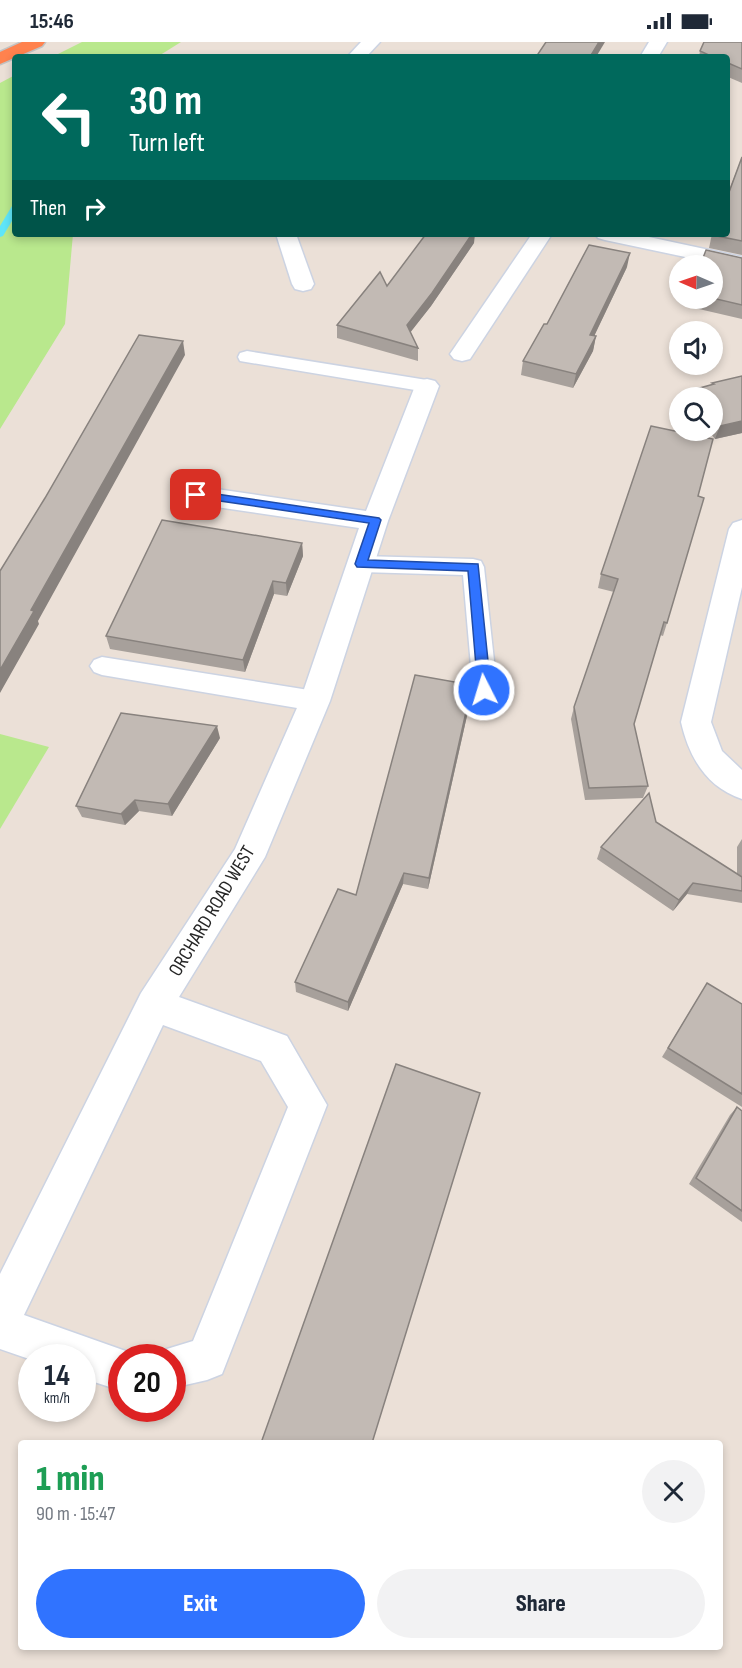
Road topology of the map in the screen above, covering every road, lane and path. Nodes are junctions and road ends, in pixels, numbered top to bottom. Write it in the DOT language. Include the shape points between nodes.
graph roads {
  1 [pos="36,42"];
  2 [pos="371,42"];
  3 [pos="359,54"];
  4 [pos="0,59"];
  5 [pos="287,237"];
  6 [pos="540,237"];
  7 [pos="619,237"];
  8 [pos="742,263"];
  9 [pos="303,284"];
  10 [pos="462,354"];
  11 [pos="247,357"];
  12 [pos="427,386"];
  13 [pos="196,495"];
  14 [pos="375,520"];
  15 [pos="742,529"];
  16 [pos="361,564"];
  17 [pos="102,666"];
  18 [pos="484,690"];
  19 [pos="315,702"];
  20 [pos="742,786"];
  21 [pos="154,1005"];
  22 [pos="0,1319"];
  23 [pos="0,1328"];
  24 [pos="186,1364"];
  25 [pos="108,1365"];
  1 -- 4 [label="highway"];
  2 -- 3 [label="street"];
  5 -- 9 [label="street"];
  6 -- 10 [label="street"];
  7 -- 8 [label="street"];
  11 -- 12 [label="lane"];
  12 -- 14 [label="street, ORCHARD ROAD WEST"];
  13 -- 14 [label="street"];
  14 -- 16 [label="street, ORCHARD ROAD WEST"];
  15 -- 20 [label="street" via="696,722 702,748 723,775"];
  16 -- 18 [label="lane" via="474,567"];
  16 -- 19 [label="street, ORCHARD ROAD WEST"];
  17 -- 19 [label="lane"];
  19 -- 21 [label="street, ORCHARD ROAD WEST" via="248,857"];
  21 -- 22 [label="street, ORCHARD ROAD WEST"];
  21 -- 24 [label="street" via="274,1048 308,1105 207,1359"];
  23 -- 25 [label="street"];
}
